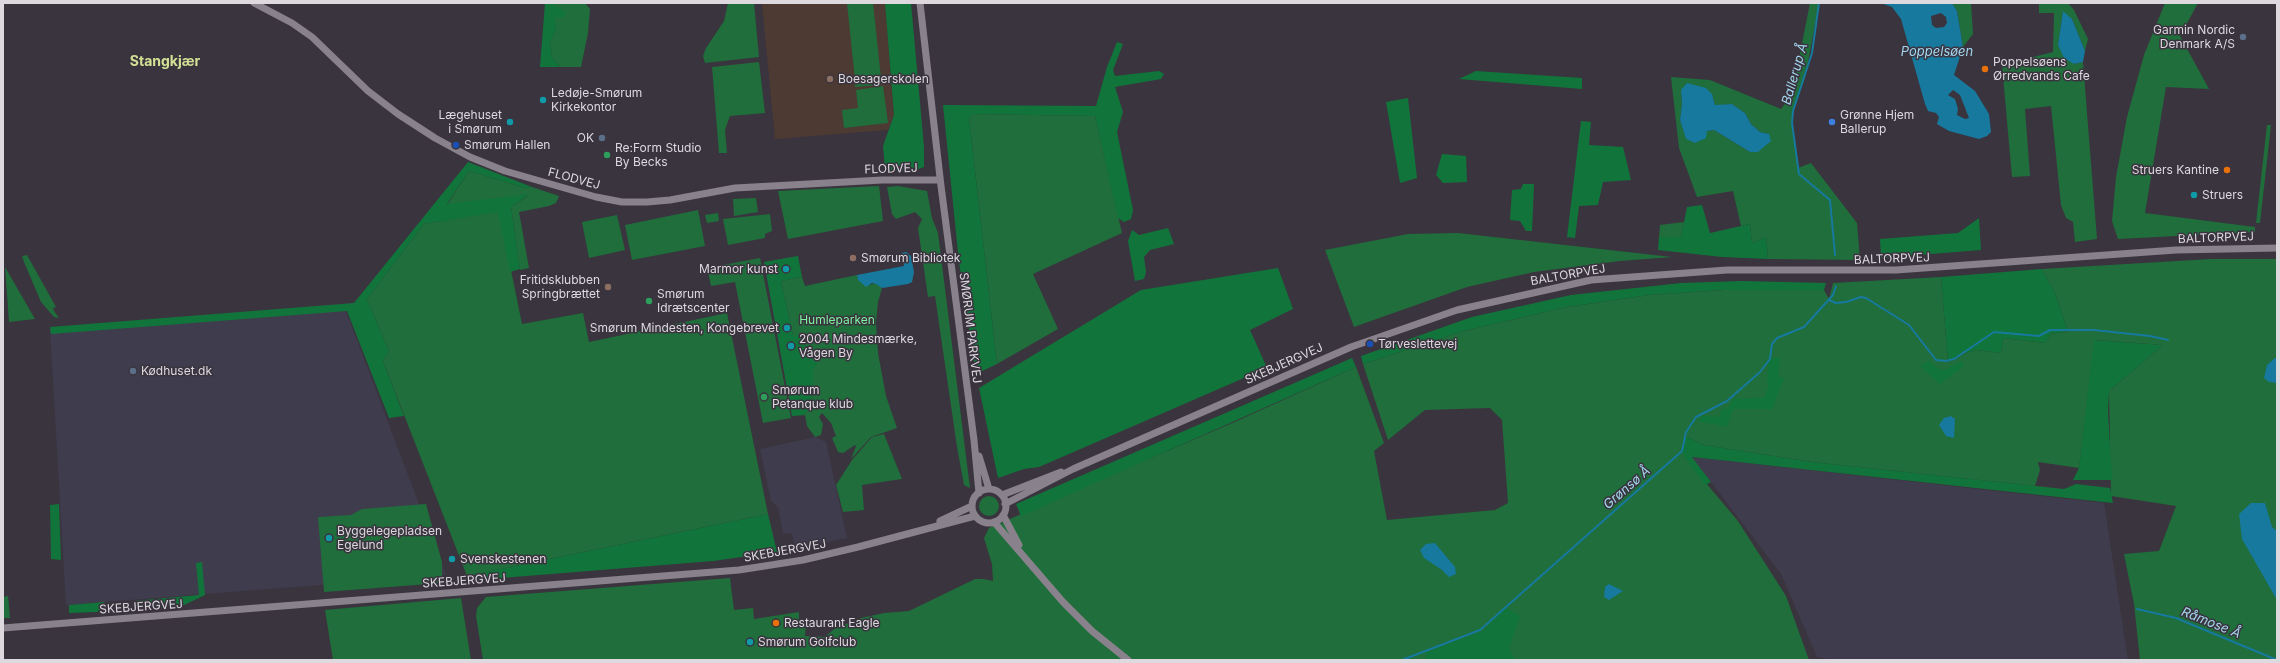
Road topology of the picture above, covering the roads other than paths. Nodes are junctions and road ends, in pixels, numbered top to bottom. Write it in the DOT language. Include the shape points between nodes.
graph roads {
  1 [pos="254,3"];
  2 [pos="920,3"];
  3 [pos="940,180"];
  4 [pos="2277,248"];
  5 [pos="1510,297"];
  6 [pos="974,440"];
  7 [pos="1073,469"];
  8 [pos="989,489"];
  9 [pos="979,493"];
  10 [pos="1002,496"];
  11 [pos="1005,504"];
  12 [pos="972,506"];
  13 [pos="1003,515"];
  14 [pos="976,516"];
  15 [pos="994,522"];
  16 [pos="922,529"];
  17 [pos="1025,556"];
  18 [pos="3,628"];
  19 [pos="1128,660"];
  1 -- 3 [label="street, FLODVEJ" via="312,37 368,91 435,138 470,157 505,171 596,197 622,202 647,202 735,188"];
  2 -- 3 [label="street, SMØRUM PARKVEJ"];
  3 -- 6 [label="street, SMØRUM PARKVEJ"];
  4 -- 5 [label="street, BALTORPVEJ" via="2176,250 1896,270 1727,270 1659,274 1591,280"];
  5 -- 7 [label="street, SKEBJERGVEJ" via="1458,310 1352,346"];
  6 -- 8 [label="street, SMØRUM PARKVEJ"];
  6 -- 9 [label="street, SMØRUM PARKVEJ"];
  7 -- 10 [label="street, SKEBJERGVEJ"];
  7 -- 11 [label="street, SKEBJERGVEJ"];
  8 -- 9 [label="street"];
  8 -- 10 [label="street"];
  9 -- 12 [label="street"];
  10 -- 11 [label="street"];
  11 -- 13 [label="street"];
  12 -- 14 [label="street"];
  12 -- 16 [label="street, SKEBJERGVEJ"];
  13 -- 15 [label="street"];
  13 -- 17 [label="street"];
  14 -- 15 [label="street" via="984,522"];
  14 -- 16 [label="street, SKEBJERGVEJ"];
  15 -- 17 [label="street"];
  16 -- 18 [label="street, SKEBJERGVEJ" via="803,560 738,570"];
  17 -- 19 [label="street" via="1062,602"];
}
